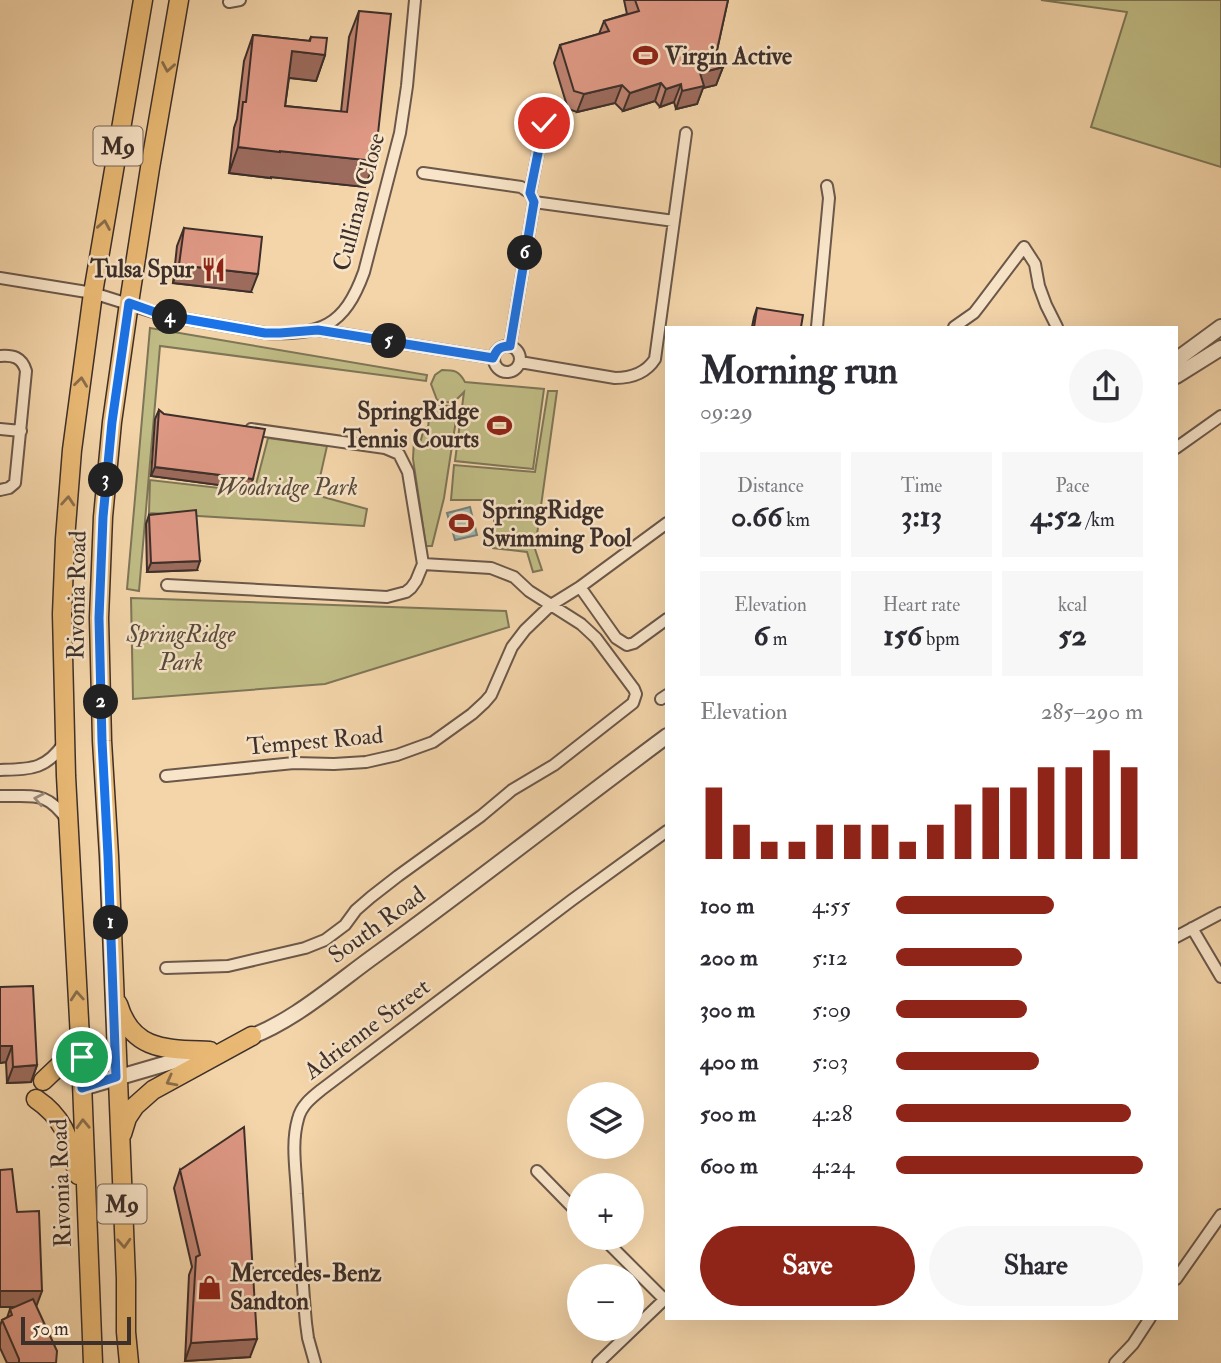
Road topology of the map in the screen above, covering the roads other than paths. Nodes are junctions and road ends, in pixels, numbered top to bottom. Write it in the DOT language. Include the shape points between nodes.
graph roads {
  1 [pos="143,0"];
  2 [pos="179,0"];
  3 [pos="415,0"];
  4 [pos="544,123"];
  5 [pos="686,133"];
  6 [pos="424,173"];
  7 [pos="827,186"];
  8 [pos="532,197"];
  9 [pos="674,221"];
  10 [pos="0,278"];
  11 [pos="93,293"];
  12 [pos="129,303"];
  13 [pos="817,326"];
  14 [pos="955,326"];
  15 [pos="1057,326"];
  16 [pos="1221,327"];
  17 [pos="318,330"];
  18 [pos="510,346"];
  19 [pos="1221,348"];
  20 [pos="0,356"];
  21 [pos="493,358"];
  22 [pos="1178,359"];
  23 [pos="520,362"];
  24 [pos="1178,375"];
  25 [pos="1221,416"];
  26 [pos="241,427"];
  27 [pos="0,429"];
  28 [pos="21,431"];
  29 [pos="1178,447"];
  30 [pos="0,490"];
  31 [pos="665,524"];
  32 [pos="423,564"];
  33 [pos="167,585"];
  34 [pos="580,587"];
  35 [pos="551,605"];
  36 [pos="665,620"];
  37 [pos="665,738"];
  38 [pos="65,740"];
  39 [pos="0,770"];
  40 [pos="166,776"];
  41 [pos="0,796"];
  42 [pos="68,822"];
  43 [pos="665,832"];
  44 [pos="1221,912"];
  45 [pos="1192,929"];
  46 [pos="1178,936"];
  47 [pos="166,968"];
  48 [pos="1221,977"];
  49 [pos="113,988"];
  50 [pos="253,1037"];
  51 [pos="81,1045"];
  52 [pos="210,1051"];
  53 [pos="116,1077"];
  54 [pos="43,1082"];
  55 [pos="82,1088"];
  56 [pos="36,1099"];
  57 [pos="119,1143"];
  58 [pos="537,1171"];
  59 [pos="567,1202"];
  60 [pos="86,1209"];
  61 [pos="1221,1215"];
  62 [pos="616,1250"];
  63 [pos="1178,1276"];
  64 [pos="665,1298"];
  65 [pos="1149,1320"];
  66 [pos="126,1332"];
  67 [pos="93,1363"];
  68 [pos="122,1363"];
  69 [pos="129,1363"];
  70 [pos="315,1363"];
  71 [pos="598,1363"];
  72 [pos="1115,1363"];
  11 -- 1 [label="main road, Rivonia Road / M9, one-way"];
  2 -- 12 [label="main road, Rivonia Road / M9, one-way"];
  3 -- 17 [label="street, Cullinan Close" via="400,133 364,272 349,304"];
  4 -- 8 [label="street"];
  5 -- 9 [label="street"];
  6 -- 8 [label="street" via="521,187"];
  7 -- 13 [label="street"];
  8 -- 9 [label="street"];
  8 -- 18 [label="street"];
  9 -- 23 [label="street" via="656,359 649,368 615,378"];
  10 -- 11 [label="street"];
  11 -- 12 [label="street"];
  38 -- 11 [label="main road, Rivonia Road / M9, one-way" via="65,539"];
  12 -- 17 [label="street" via="163,315 265,333"];
  12 -- 49 [label="main road, Rivonia Road / M9" via="110,436 99,618"];
  14 -- 15 [label="street" via="974,313 1024,247 1035,264 1042,295"];
  16 -- 22 [label="street"];
  17 -- 21 [label="street"];
  18 -- 21 [label="street" via="502,346"];
  18 -- 23 [label="street" via="519,352"];
  19 -- 24 [label="street"];
  20 -- 28 [label="street" via="16,357 26,371"];
  21 -- 23 [label="street" via="504,372"];
  25 -- 29 [label="street"];
  26 -- 32 [label="street" via="385,448 399,454 408,472"];
  27 -- 28 [label="street"];
  28 -- 30 [label="street" via="15,483"];
  31 -- 34 [label="street, Tempest Road"];
  32 -- 33 [label="street" via="411,588 387,597"];
  32 -- 35 [label="street" via="502,571"];
  34 -- 35 [label="street, Tempest Road"];
  34 -- 36 [label="street" via="616,638 627,645"];
  35 -- 40 [label="street, Tempest Road" via="512,648 485,702 424,746 366,762 294,763"];
  35 -- 47 [label="street" via="596,638 625,675 636,694 628,708 398,876 326,940 228,966"];
  37 -- 50 [label="street, South Road" via="404,934"];
  38 -- 39 [label="street" via="42,765"];
  38 -- 42 [label="main road, Rivonia Road / M9"];
  42 -- 41 [label="street, one-way" via="58,807 43,797"];
  51 -- 42 [label="main road, Rivonia Road / M9, one-way"];
  43 -- 70 [label="street, Adrienne Street" via="303,1107 294,1139 295,1161 306,1323"];
  44 -- 45 [label="street"];
  45 -- 46 [label="street"];
  45 -- 48 [label="street"];
  49 -- 52 [label="main road" via="125,1024 139,1038 164,1048"];
  49 -- 53 [label="main road, Rivonia Road / M9"];
  50 -- 52 [label="street, South Road"];
  50 -- 57 [label="main road, one-way" via="153,1090 127,1118"];
  51 -- 54 [label="main road"];
  51 -- 55 [label="main road, Rivonia Road / M9"];
  52 -- 53 [label="street, South Road"];
  53 -- 55 [label="street, South Road"];
  53 -- 57 [label="main road, Rivonia Road / M9"];
  60 -- 55 [label="main road, Rivonia Road / M9, one-way"];
  56 -- 60 [label="main road" via="67,1133"];
  57 -- 66 [label="main road, Rivonia Road / M9, one-way"];
  58 -- 59 [label="street"];
  60 -- 67 [label="main road, Rivonia Road / M9"];
  61 -- 63 [label="street"];
  62 -- 64 [label="street"];
  64 -- 71 [label="street"];
  65 -- 72 [label="street"];
  66 -- 68 [label="main road"];
  66 -- 69 [label="main road, Rivonia Road / M9"];
}
